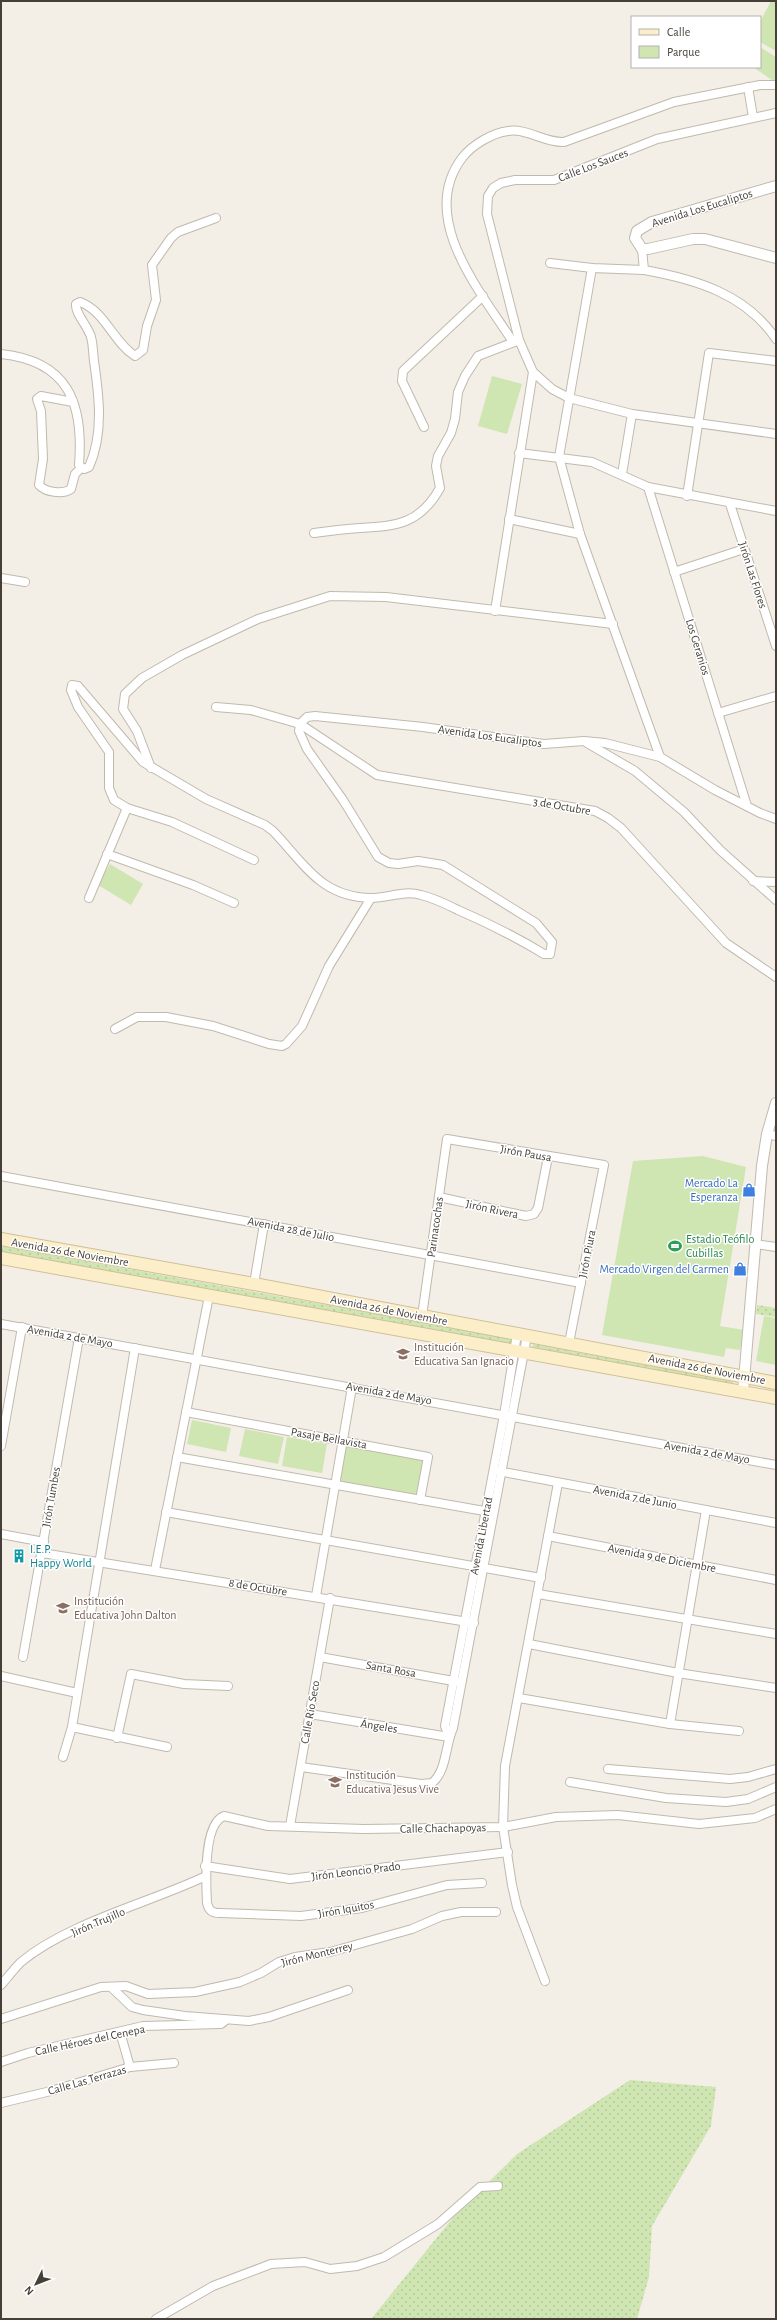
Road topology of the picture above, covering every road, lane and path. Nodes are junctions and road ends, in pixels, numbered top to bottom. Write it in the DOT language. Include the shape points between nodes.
graph roads {
  1 [pos="776,85"];
  2 [pos="748,87"];
  3 [pos="776,113"];
  4 [pos="753,118"];
  5 [pos="776,186"];
  6 [pos="216,218"];
  7 [pos="642,249"];
  8 [pos="776,258"];
  9 [pos="550,263"];
  10 [pos="592,268"];
  11 [pos="644,270"];
  12 [pos="483,296"];
  13 [pos="776,339"];
  14 [pos="516,341"];
  15 [pos="1,354"];
  16 [pos="776,362"];
  17 [pos="533,372"];
  18 [pos="569,398"];
  19 [pos="73,402"];
  20 [pos="632,414"];
  21 [pos="698,423"];
  22 [pos="424,427"];
  23 [pos="776,434"];
  24 [pos="520,453"];
  25 [pos="559,457"];
  26 [pos="81,468"];
  27 [pos="622,474"];
  28 [pos="648,487"];
  29 [pos="687,496"];
  30 [pos="730,504"];
  31 [pos="776,512"];
  32 [pos="509,519"];
  33 [pos="314,533"];
  34 [pos="580,534"];
  35 [pos="744,549"];
  36 [pos="674,572"];
  37 [pos="1,578"];
  38 [pos="25,582"];
  39 [pos="494,610"];
  40 [pos="613,624"];
  41 [pos="774,633"];
  42 [pos="776,646"];
  43 [pos="776,696"];
  44 [pos="216,707"];
  45 [pos="718,713"];
  46 [pos="300,724"];
  47 [pos="584,741"];
  48 [pos="660,757"];
  49 [pos="150,768"];
  50 [pos="747,806"];
  51 [pos="127,808"];
  52 [pos="776,818"];
  53 [pos="107,854"];
  54 [pos="254,860"];
  55 [pos="753,882"];
  56 [pos="776,882"];
  57 [pos="89,898"];
  58 [pos="371,898"];
  59 [pos="776,900"];
  60 [pos="234,903"];
  61 [pos="776,977"];
  62 [pos="115,1029"];
  63 [pos="776,1103"];
  64 [pos="771,1135"];
  65 [pos="447,1139"];
  66 [pos="548,1157"];
  67 [pos="604,1165"];
  68 [pos="1,1176"];
  69 [pos="439,1197"];
  70 [pos="264,1224"];
  71 [pos="1,1239"];
  72 [pos="755,1244"];
  73 [pos="776,1247"];
  74 [pos="431,1256"];
  75 [pos="1,1258"];
  76 [pos="581,1283"];
  77 [pos="254,1284"];
  78 [pos="209,1296"];
  79 [pos="422,1316"];
  80 [pos="1,1324"];
  81 [pos="22,1328"];
  82 [pos="522,1335"];
  83 [pos="79,1338"];
  84 [pos="569,1343"];
  85 [pos="135,1348"];
  86 [pos="520,1352"];
  87 [pos="197,1358"];
  88 [pos="744,1376"];
  89 [pos="776,1382"];
  90 [pos="352,1387"];
  91 [pos="743,1392"];
  92 [pos="776,1398"];
  93 [pos="186,1412"];
  94 [pos="508,1415"];
  95 [pos="343,1441"];
  96 [pos="1,1446"];
  97 [pos="177,1457"];
  98 [pos="776,1465"];
  99 [pos="494,1470"];
  100 [pos="503,1472"];
  101 [pos="558,1482"];
  102 [pos="335,1485"];
  103 [pos="420,1500"];
  104 [pos="706,1510"];
  105 [pos="166,1512"];
  106 [pos="486,1512"];
  107 [pos="495,1513"];
  108 [pos="776,1523"];
  109 [pos="1,1534"];
  110 [pos="548,1536"];
  111 [pos="326,1539"];
  112 [pos="44,1542"];
  113 [pos="42,1553"];
  114 [pos="101,1562"];
  115 [pos="697,1565"];
  116 [pos="475,1566"];
  117 [pos="484,1568"];
  118 [pos="155,1570"];
  119 [pos="541,1578"];
  120 [pos="776,1580"];
  121 [pos="538,1594"];
  122 [pos="316,1596"];
  123 [pos="330,1598"];
  124 [pos="688,1619"];
  125 [pos="465,1621"];
  126 [pos="474,1623"];
  127 [pos="776,1634"];
  128 [pos="529,1644"];
  129 [pos="23,1657"];
  130 [pos="320,1657"];
  131 [pos="678,1673"];
  132 [pos="1,1676"];
  133 [pos="454,1681"];
  134 [pos="462,1682"];
  135 [pos="228,1686"];
  136 [pos="776,1688"];
  137 [pos="77,1693"];
  138 [pos="519,1698"];
  139 [pos="310,1714"];
  140 [pos="670,1724"];
  141 [pos="72,1726"];
  142 [pos="739,1730"];
  143 [pos="449,1737"];
  144 [pos="117,1738"];
  145 [pos="167,1747"];
  146 [pos="62,1757"];
  147 [pos="300,1766"];
  148 [pos="608,1769"];
  149 [pos="776,1769"];
  150 [pos="570,1782"];
  151 [pos="776,1787"];
  152 [pos="776,1809"];
  153 [pos="290,1826"];
  154 [pos="503,1828"];
  155 [pos="508,1852"];
  156 [pos="205,1866"];
  157 [pos="206,1876"];
  158 [pos="482,1883"];
  159 [pos="496,1912"];
  160 [pos="545,1981"];
  161 [pos="1,1985"];
  162 [pos="111,1987"];
  163 [pos="348,1990"];
  164 [pos="1,2019"];
  165 [pos="226,2020"];
  166 [pos="120,2032"];
  167 [pos="1,2062"];
  168 [pos="174,2063"];
  169 [pos="130,2067"];
  170 [pos="1,2102"];
  171 [pos="498,2186"];
  172 [pos="156,2319"];
  1 -- 2 [label="street"];
  2 -- 4 [label="street"];
  2 -- 12 [label="street" via="674,102 564,142 554,142 520,130 507,131 493,135 465,154 453,170 446,188 446,215 457,251 468,275"];
  3 -- 4 [label="street, Calle Los Sauces"];
  4 -- 14 [label="street, Calle Los Sauces" via="657,140 554,180 516,180 501,183 493,188 488,196 487,214"];
  5 -- 7 [label="street, Avenida Los Eucaliptos" via="652,222 637,231 635,238"];
  6 -- 26 [label="street" via="178,232 152,265 156,300 147,326 143,350 139,355 135,356 122,347 93,309 80,302 76,304 92,338 99,402 98,438 93,457 89,467 84,470"];
  7 -- 8 [label="street" via="705,239"];
  7 -- 11 [label="street"];
  9 -- 10 [label="street"];
  10 -- 11 [label="street"];
  10 -- 18 [label="street"];
  11 -- 13 [label="street" via="692,281 735,298 755,313"];
  12 -- 14 [label="street"];
  12 -- 22 [label="street" via="403,370 402,381"];
  14 -- 17 [label="street"];
  14 -- 33 [label="street" via="478,356 465,376 458,392 455,419 438,456 436,466 440,488 417,516 397,525"];
  15 -- 19 [label="street" via="24,357 46,366"];
  16 -- 21 [label="street" via="709,353"];
  17 -- 18 [label="street" via="552,389"];
  17 -- 24 [label="street"];
  18 -- 20 [label="street"];
  18 -- 25 [label="street"];
  19 -- 26 [label="street" via="77,415"];
  19 -- 26 [label="street" via="41,396 37,399 41,411 43,459 39,485 45,490 66,492 71,489 75,474"];
  20 -- 21 [label="street"];
  20 -- 27 [label="street"];
  21 -- 23 [label="street"];
  21 -- 29 [label="street"];
  24 -- 25 [label="street"];
  24 -- 32 [label="street"];
  25 -- 27 [label="street" via="592,462"];
  25 -- 34 [label="street"];
  27 -- 28 [label="street"];
  28 -- 29 [label="street"];
  28 -- 36 [label="street, Los Geranios"];
  29 -- 30 [label="street"];
  30 -- 31 [label="street"];
  30 -- 35 [label="street, Jirón Las Flores"];
  32 -- 34 [label="street"];
  32 -- 39 [label="street"];
  34 -- 40 [label="street"];
  35 -- 36 [label="street"];
  35 -- 41 [label="street, Jirón Las Flores"];
  36 -- 45 [label="street, Los Geranios"];
  37 -- 38 [label="street"];
  39 -- 40 [label="street"];
  39 -- 49 [label="street" via="386,597 330,596 244,626 182,655 142,678 125,694 123,709 137,731"];
  40 -- 48 [label="street"];
  41 -- 42 [label="street, Jirón Las Flores"];
  43 -- 45 [label="street"];
  44 -- 46 [label="street" via="251,710"];
  45 -- 50 [label="street, Los Geranios"];
  46 -- 47 [label="street, Avenida Los Eucaliptos" via="307,717 315,716 424,726 544,744"];
  46 -- 58 [label="street" via="299,731 308,749 339,793 378,857 389,863 418,861 443,865 536,923 552,942 552,950 550,954 544,954 494,926 422,895 399,893"];
  46 -- 61 [label="street, 3 de Octubre" via="377,775 595,811 621,828 726,943"];
  47 -- 48 [label="street, Avenida Los Eucaliptos" via="605,743"];
  47 -- 55 [label="street" via="636,771 684,812"];
  48 -- 50 [label="street, Avenida Los Eucaliptos"];
  49 -- 51 [label="street" via="78,686 72,685 71,690 78,707 109,752 110,793 114,800"];
  49 -- 58 [label="street" via="206,798 265,825 306,869 328,888 344,895"];
  50 -- 52 [label="street, Avenida Los Eucaliptos"];
  51 -- 53 [label="street"];
  51 -- 54 [label="street" via="172,822"];
  53 -- 57 [label="street"];
  53 -- 60 [label="street" via="194,885"];
  55 -- 56 [label="street"];
  55 -- 59 [label="street"];
  58 -- 62 [label="street" via="329,966 302,1026 286,1044 269,1044 213,1026 166,1017 137,1017"];
  63 -- 64 [label="street"];
  64 -- 72 [label="street" via="762,1166"];
  65 -- 66 [label="street, Jirón Pausa"];
  65 -- 69 [label="street, Parinacochas"];
  66 -- 67 [label="street, Jirón Pausa"];
  66 -- 69 [label="street, Jirón Rivera" via="538,1208 534,1214 526,1216"];
  67 -- 76 [label="street, Jirón Piura"];
  68 -- 70 [label="street, Avenida 28 de Julio"];
  69 -- 74 [label="street, Parinacochas"];
  70 -- 74 [label="street, Avenida 28 de Julio"];
  70 -- 77 [label="street"];
  71 -- 77 [label="main road, Avenida 26 de Noviembre"];
  72 -- 73 [label="street"];
  72 -- 88 [label="street"];
  74 -- 76 [label="street, Avenida 28 de Julio"];
  74 -- 79 [label="street, Parinacochas"];
  75 -- 78 [label="main road, Avenida 26 de Noviembre"];
  76 -- 84 [label="street, Jirón Piura"];
  77 -- 79 [label="main road, Avenida 26 de Noviembre"];
  78 -- 86 [label="main road, Avenida 26 de Noviembre"];
  78 -- 87 [label="street"];
  79 -- 82 [label="main road, Avenida 26 de Noviembre"];
  80 -- 81 [label="street, Avenida 2 de Mayo"];
  81 -- 83 [label="street, Avenida 2 de Mayo"];
  81 -- 96 [label="street"];
  82 -- 84 [label="main road, Avenida 26 de Noviembre"];
  82 -- 86 [label="street, Avenida Libertad"];
  83 -- 85 [label="street, Avenida 2 de Mayo"];
  83 -- 112 [label="street, Jirón Tumbes"];
  84 -- 88 [label="main road, Avenida 26 de Noviembre"];
  85 -- 87 [label="street, Avenida 2 de Mayo"];
  85 -- 114 [label="street"];
  86 -- 91 [label="main road, Avenida 26 de Noviembre"];
  86 -- 94 [label="street, Avenida Libertad"];
  87 -- 90 [label="street, Avenida 2 de Mayo"];
  87 -- 93 [label="street"];
  88 -- 89 [label="main road, Avenida 26 de Noviembre"];
  88 -- 91 [label="street"];
  90 -- 94 [label="street, Avenida 2 de Mayo"];
  90 -- 95 [label="street"];
  91 -- 92 [label="main road, Avenida 26 de Noviembre"];
  93 -- 95 [label="street, Pasaje Bellavista"];
  93 -- 97 [label="street"];
  94 -- 98 [label="street, Avenida 2 de Mayo"];
  94 -- 99 [label="street, Avenida Libertad"];
  94 -- 100 [label="street, Avenida Libertad"];
  95 -- 102 [label="street"];
  95 -- 103 [label="street, Pasaje Bellavista" via="428,1457"];
  97 -- 102 [label="street"];
  97 -- 105 [label="street"];
  99 -- 100 [label="street, Avenida 7 de Junio"];
  99 -- 106 [label="street, Avenida Libertad"];
  100 -- 101 [label="street, Avenida 7 de Junio"];
  100 -- 107 [label="street, Avenida Libertad"];
  101 -- 104 [label="street, Avenida 7 de Junio"];
  101 -- 110 [label="street"];
  102 -- 103 [label="street"];
  102 -- 111 [label="street"];
  103 -- 106 [label="street"];
  104 -- 108 [label="street, Avenida 7 de Junio"];
  104 -- 115 [label="street"];
  105 -- 111 [label="street"];
  105 -- 118 [label="street"];
  106 -- 107 [label="street"];
  106 -- 116 [label="street, Avenida Libertad"];
  107 -- 117 [label="street, Avenida Libertad"];
  109 -- 112 [label="street"];
  110 -- 115 [label="street, Avenida 9 de Diciembre"];
  110 -- 119 [label="street"];
  111 -- 116 [label="street"];
  111 -- 122 [label="street"];
  112 -- 113 [label="street, Jirón Tumbes"];
  113 -- 114 [label="street, 8 de Octubre"];
  113 -- 129 [label="street, Jirón Tumbes"];
  114 -- 118 [label="street, 8 de Octubre"];
  114 -- 137 [label="street"];
  115 -- 120 [label="street, Avenida 9 de Diciembre"];
  115 -- 124 [label="street"];
  116 -- 117 [label="street"];
  116 -- 125 [label="street, Avenida Libertad"];
  117 -- 119 [label="street"];
  117 -- 126 [label="street, Avenida Libertad"];
  118 -- 122 [label="street, 8 de Octubre"];
  119 -- 121 [label="street"];
  121 -- 124 [label="street"];
  121 -- 128 [label="street"];
  122 -- 123 [label="street, 8 de Octubre"];
  123 -- 125 [label="street, 8 de Octubre"];
  123 -- 130 [label="street, Calle Río Seco"];
  124 -- 127 [label="street"];
  124 -- 131 [label="street"];
  125 -- 126 [label="street, 8 de Octubre"];
  125 -- 133 [label="street, Avenida Libertad"];
  126 -- 134 [label="street, Avenida Libertad"];
  128 -- 131 [label="street"];
  128 -- 138 [label="street"];
  130 -- 133 [label="street, Santa Rosa"];
  130 -- 139 [label="street, Calle Río Seco"];
  131 -- 136 [label="street"];
  131 -- 140 [label="street"];
  132 -- 137 [label="street"];
  133 -- 134 [label="street, Santa Rosa"];
  133 -- 143 [label="street, Avenida Libertad" via="445,1726"];
  134 -- 143 [label="street, Avenida Libertad"];
  135 -- 144 [label="street" via="184,1684 131,1674"];
  137 -- 141 [label="street"];
  138 -- 140 [label="street"];
  138 -- 154 [label="street" via="505,1766"];
  139 -- 143 [label="street, Ángeles"];
  139 -- 147 [label="street, Calle Río Seco"];
  140 -- 142 [label="street"];
  141 -- 144 [label="street"];
  141 -- 146 [label="street"];
  143 -- 147 [label="street, Avenida Libertad" via="441,1771 438,1778 429,1784"];
  144 -- 145 [label="street"];
  147 -- 153 [label="street, Calle Río Seco"];
  148 -- 149 [label="street" via="730,1780"];
  150 -- 151 [label="street" via="666,1798 726,1802 748,1799"];
  152 -- 154 [label="street, Calle Chachapoyas" via="755,1818 699,1824 618,1815 556,1817"];
  153 -- 154 [label="street, Calle Chachapoyas" via="364,1829"];
  153 -- 156 [label="street, Calle Chachapoyas" via="268,1826 230,1816 220,1817 206,1855"];
  154 -- 155 [label="street"];
  155 -- 156 [label="street, Jirón Leoncio Prado" via="290,1879"];
  155 -- 160 [label="street" via="517,1907"];
  156 -- 157 [label="street"];
  157 -- 158 [label="street, Jirón Iquitos" via="209,1910 212,1913 301,1916 362,1908 447,1885"];
  157 -- 161 [label="street, Jirón Trujillo" via="80,1928 38,1950 20,1963"];
  159 -- 162 [label="street, Jirón Monterrey" via="461,1912 442,1916 412,1929 338,1950 279,1962 240,1982 195,1992 148,1994 126,1986"];
  162 -- 164 [label="street, Jirón Monterrey" via="100,1987"];
  162 -- 165 [label="street, Calle Héroes del Cenepa" via="132,2006 144,2010"];
  163 -- 165 [label="street, Calle Héroes del Cenepa" via="269,2017 249,2021"];
  165 -- 166 [label="street, Calle Héroes del Cenepa" via="221,2024 143,2026"];
  166 -- 167 [label="street, Calle Héroes del Cenepa"];
  166 -- 169 [label="street"];
  168 -- 169 [label="street, Calle Las Terrazas"];
  169 -- 170 [label="street, Calle Las Terrazas" via="50,2091"];
  171 -- 172 [label="street" via="480,2187 438,2224 384,2257 357,2266 330,2269 305,2262 272,2264 213,2286"];
}
